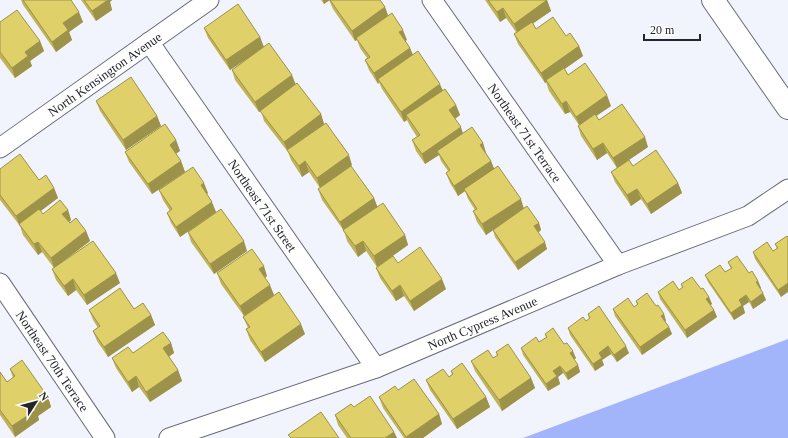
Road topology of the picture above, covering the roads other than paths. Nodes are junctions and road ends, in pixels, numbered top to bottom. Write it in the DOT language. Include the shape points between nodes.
graph roads {
  1 [pos="209,0"];
  2 [pos="432,0"];
  3 [pos="713,0"];
  4 [pos="149,42"];
  5 [pos="788,108"];
  6 [pos="0,148"];
  7 [pos="788,189"];
  8 [pos="618,265"];
  9 [pos="0,283"];
  10 [pos="376,368"];
  11 [pos="105,438"];
  12 [pos="169,438"];
  1 -- 4 [label="street, North Kensington Avenue"];
  2 -- 8 [label="street, Northeast 71st Terrace"];
  3 -- 5 [label="main road"];
  4 -- 6 [label="street, North Kensington Avenue"];
  4 -- 10 [label="street, Northeast 71st Street"];
  7 -- 8 [label="street, North Cypress Avenue" via="748,216"];
  8 -- 10 [label="street, North Cypress Avenue"];
  9 -- 11 [label="street, Northeast 70th Terrace"];
  10 -- 12 [label="street, North Cypress Avenue"];
}
